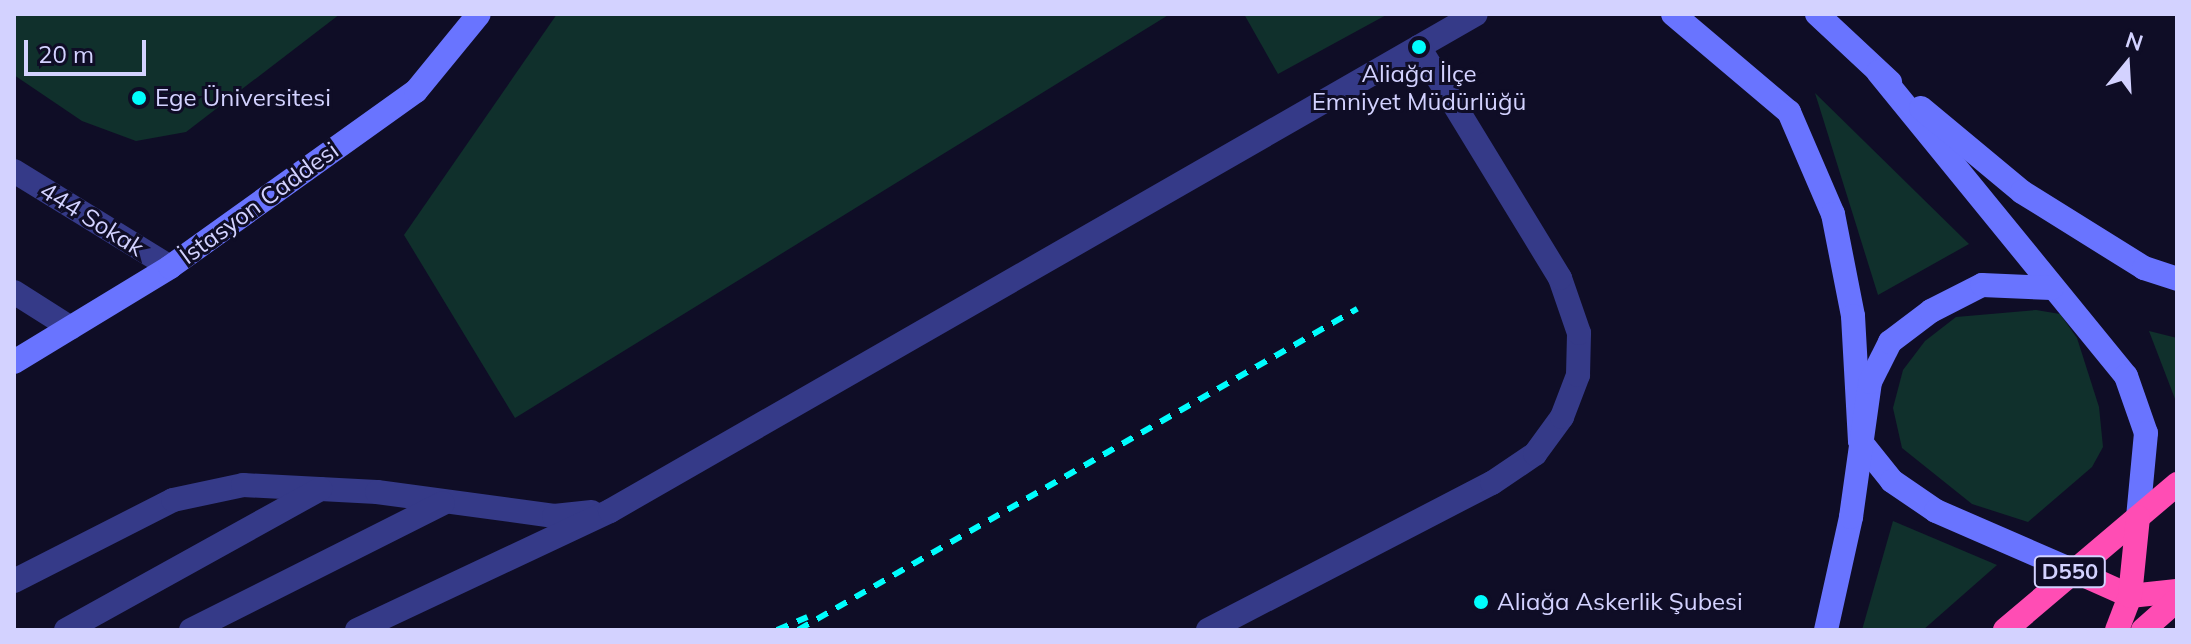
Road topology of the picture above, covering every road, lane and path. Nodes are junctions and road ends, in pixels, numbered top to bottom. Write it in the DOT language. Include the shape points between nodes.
graph roads {
  1 [pos="479,14"];
  2 [pos="1476,14"];
  3 [pos="1673,14"];
  4 [pos="1817,14"];
  5 [pos="1419,47"];
  6 [pos="1878,72"];
  7 [pos="14,171"];
  8 [pos="170,267"];
  9 [pos="2177,279"];
  10 [pos="2052,288"];
  11 [pos="14,292"];
  12 [pos="71,328"];
  13 [pos="14,362"];
  14 [pos="1860,441"];
  15 [pos="2177,484"];
  16 [pos="322,488"];
  17 [pos="443,503"];
  18 [pos="610,511"];
  19 [pos="2138,517"];
  20 [pos="2072,570"];
  21 [pos="14,581"];
  22 [pos="2177,591"];
  23 [pos="2130,596"];
  24 [pos="2177,600"];
  25 [pos="66,630"];
  26 [pos="191,630"];
  27 [pos="357,630"];
  28 [pos="1208,630"];
  29 [pos="1826,630"];
  30 [pos="2005,630"];
  31 [pos="2117,630"];
  32 [pos="2143,630"];
  1 -- 8 [label="street, İstasyon Caddesi" via="416,91"];
  2 -- 5 [label="street"];
  3 -- 14 [label="street" via="1789,112 1833,214 1853,316"];
  4 -- 6 [label="street"];
  5 -- 18 [label="street"];
  5 -- 28 [label="street" via="1560,278 1579,333 1578,375 1562,417 1535,454 1514,469"];
  6 -- 9 [label="street" via="2022,192 2144,268"];
  6 -- 10 [label="street"];
  7 -- 8 [label="street, 444 Sokak"];
  8 -- 12 [label="street, İstasyon Caddesi"];
  10 -- 14 [label="street" via="1982,285 1931,311 1890,342 1870,382"];
  10 -- 19 [label="street" via="2126,376 2146,433"];
  11 -- 12 [label="street"];
  12 -- 13 [label="street, İstasyon Caddesi"];
  14 -- 20 [label="street" via="1892,481 1936,511"];
  14 -- 29 [label="street" via="1851,517"];
  15 -- 19 [label="highway, D550"];
  16 -- 17 [label="street"];
  16 -- 21 [label="street" via="243,485 173,500"];
  16 -- 25 [label="street"];
  17 -- 18 [label="street" via="554,516"];
  17 -- 26 [label="street"];
  18 -- 27 [label="street"];
  19 -- 20 [label="highway, D550"];
  19 -- 23 [label="highway"];
  20 -- 23 [label="highway"];
  20 -- 30 [label="highway, D550"];
  22 -- 23 [label="highway"];
  23 -- 31 [label="highway"];
  24 -- 32 [label="highway"];
}
